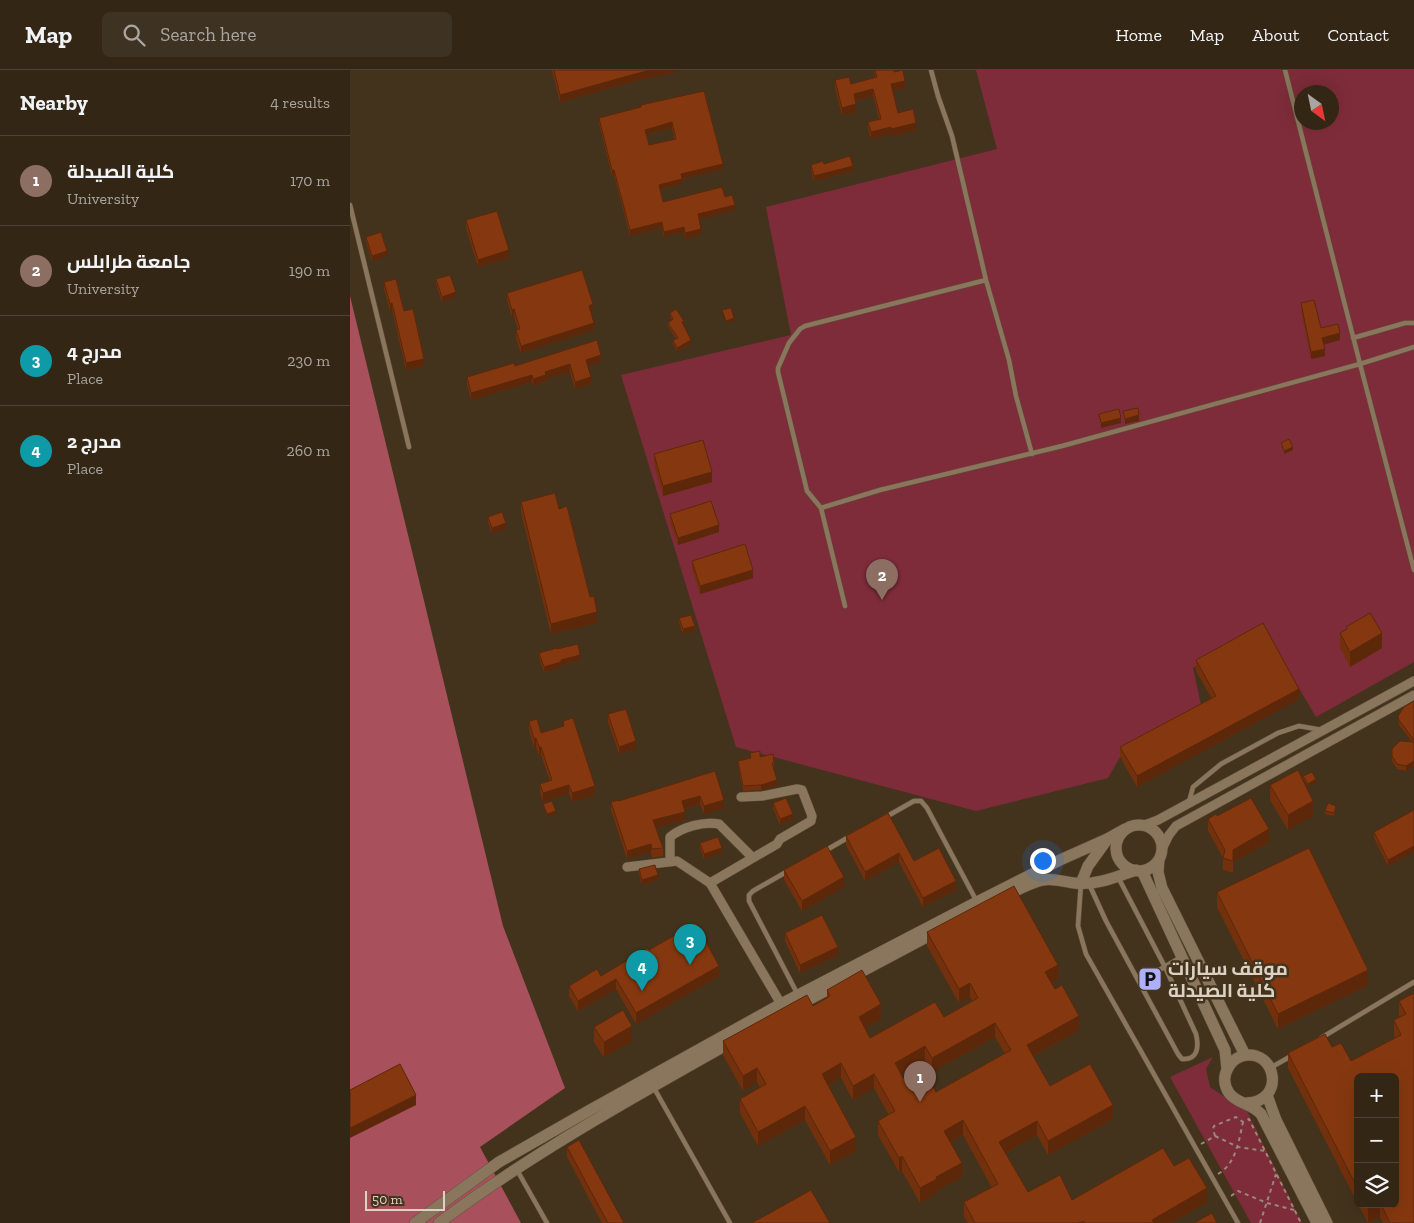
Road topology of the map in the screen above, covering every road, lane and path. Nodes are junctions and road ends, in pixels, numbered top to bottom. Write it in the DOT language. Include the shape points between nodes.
graph roads {
  1 [pos="932,70"];
  2 [pos="1285,70"];
  3 [pos="350,205"];
  4 [pos="986,280"];
  5 [pos="1414,323"];
  6 [pos="1353,338"];
  7 [pos="1414,347"];
  8 [pos="1360,364"];
  9 [pos="408,447"];
  10 [pos="1032,454"];
  11 [pos="822,508"];
  12 [pos="1414,570"];
  13 [pos="845,606"];
  14 [pos="1414,681"];
  15 [pos="1414,696"];
  16 [pos="1324,730"];
  17 [pos="741,797"];
  18 [pos="1189,803"];
  19 [pos="880,820"];
  20 [pos="1145,825"];
  21 [pos="1125,829"];
  22 [pos="854,834"];
  23 [pos="1107,840"];
  24 [pos="820,853"];
  25 [pos="1161,854"];
  26 [pos="754,858"];
  27 [pos="670,862"];
  28 [pos="627,867"];
  29 [pos="795,867"];
  30 [pos="1139,870"];
  31 [pos="1118,876"];
  32 [pos="710,882"];
  33 [pos="1085,883"];
  34 [pos="977,902"];
  35 [pos="1181,957"];
  36 [pos="1165,967"];
  37 [pos="1139,982"];
  38 [pos="1414,982"];
  39 [pos="798,995"];
  40 [pos="781,1004"];
  41 [pos="1319,1040"];
  42 [pos="1298,1052"];
  43 [pos="1245,1055"];
  44 [pos="1270,1068"];
  45 [pos="1227,1070"];
  46 [pos="653,1087"];
  47 [pos="1267,1095"];
  48 [pos="1246,1103"];
  49 [pos="1243,1122"];
  50 [pos="1215,1136"];
  51 [pos="1238,1147"];
  52 [pos="1195,1148"];
  53 [pos="1265,1151"];
  54 [pos="499,1162"];
  55 [pos="512,1172"];
  56 [pos="1276,1174"];
  57 [pos="1212,1178"];
  58 [pos="1224,1200"];
  59 [pos="1267,1203"];
  60 [pos="1294,1210"];
  61 [pos="414,1223"];
  62 [pos="439,1223"];
  63 [pos="547,1223"];
  64 [pos="730,1223"];
  65 [pos="1238,1223"];
  66 [pos="1260,1223"];
  67 [pos="1301,1223"];
  68 [pos="1317,1223"];
  69 [pos="1327,1223"];
  1 -- 4 [label="lane" via="952,136"];
  2 -- 6 [label="lane"];
  3 -- 9 [label="lane"];
  4 -- 10 [label="lane"];
  4 -- 11 [label="lane" via="805,326 789,343 778,372 807,491"];
  5 -- 6 [label="lane"];
  6 -- 8 [label="lane"];
  7 -- 8 [label="lane"];
  8 -- 10 [label="lane"];
  8 -- 12 [label="lane"];
  10 -- 11 [label="lane" via="880,490"];
  11 -- 13 [label="lane"];
  14 -- 16 [label="street"];
  15 -- 25 [label="street" via="1176,826 1168,835"];
  16 -- 18 [label="street"];
  16 -- 18 [label="lane" via="1299,726 1278,733 1221,764 1193,787"];
  17 -- 26 [label="street" via="802,790 812,816 811,820"];
  18 -- 20 [label="street"];
  19 -- 34 [label="lane" via="914,801 921,801"];
  20 -- 21 [label="street"];
  20 -- 25 [label="street" via="1160,838"];
  21 -- 23 [label="street"];
  21 -- 30 [label="street" via="1117,841 1117,854 1124,865"];
  22 -- 24 [label="lane"];
  23 -- 33 [label="street" via="1088,866"];
  23 -- 34 [label="street"];
  25 -- 30 [label="street" via="1149,869"];
  25 -- 43 [label="street" via="1158,872 1162,888"];
  26 -- 27 [label="street" via="719,824 712,823 676,832 670,837"];
  26 -- 32 [label="street"];
  27 -- 28 [label="street"];
  27 -- 32 [label="street" via="677,861"];
  29 -- 39 [label="lane" via="749,895"];
  30 -- 31 [label="street"];
  30 -- 35 [label="street"];
  31 -- 33 [label="street"];
  31 -- 36 [label="lane"];
  32 -- 40 [label="street"];
  33 -- 37 [label="lane"];
  33 -- 46 [label="street" via="1042,880 1010,894 776,1017"];
  33 -- 52 [label="lane" via="1078,926 1086,954"];
  34 -- 39 [label="street"];
  35 -- 36 [label="lane"];
  35 -- 45 [label="street" via="1225,1050"];
  36 -- 37 [label="lane"];
  36 -- 37 [label="lane" via="1199,1044 1192,1058 1182,1059 1178,1054"];
  38 -- 41 [label="lane"];
  39 -- 40 [label="street"];
  40 -- 54 [label="street"];
  42 -- 44 [label="lane"];
  43 -- 44 [label="street" via="1260,1058"];
  43 -- 45 [label="street"];
  44 -- 47 [label="street" via="1273,1082"];
  45 -- 48 [label="street" via="1228,1091"];
  46 -- 55 [label="street"];
  46 -- 64 [label="lane"];
  47 -- 48 [label="street" via="1257,1102"];
  47 -- 69 [label="street"];
  48 -- 68 [label="street" via="1261,1114"];
  49 -- 50 [label="path" via="1236,1117 1214,1126"];
  49 -- 51 [label="path"];
  49 -- 53 [label="path" via="1249,1118"];
  50 -- 51 [label="path"];
  50 -- 52 [label="path"];
  51 -- 53 [label="path"];
  51 -- 57 [label="path" via="1226,1170"];
  52 -- 57 [label="lane"];
  53 -- 56 [label="path"];
  54 -- 55 [label="street"];
  54 -- 61 [label="street"];
  55 -- 62 [label="street"];
  55 -- 63 [label="lane"];
  56 -- 59 [label="path"];
  56 -- 60 [label="path"];
  57 -- 58 [label="lane"];
  58 -- 59 [label="path" via="1238,1191"];
  58 -- 65 [label="lane"];
  59 -- 60 [label="path"];
  59 -- 66 [label="path"];
  60 -- 67 [label="path"];
}
